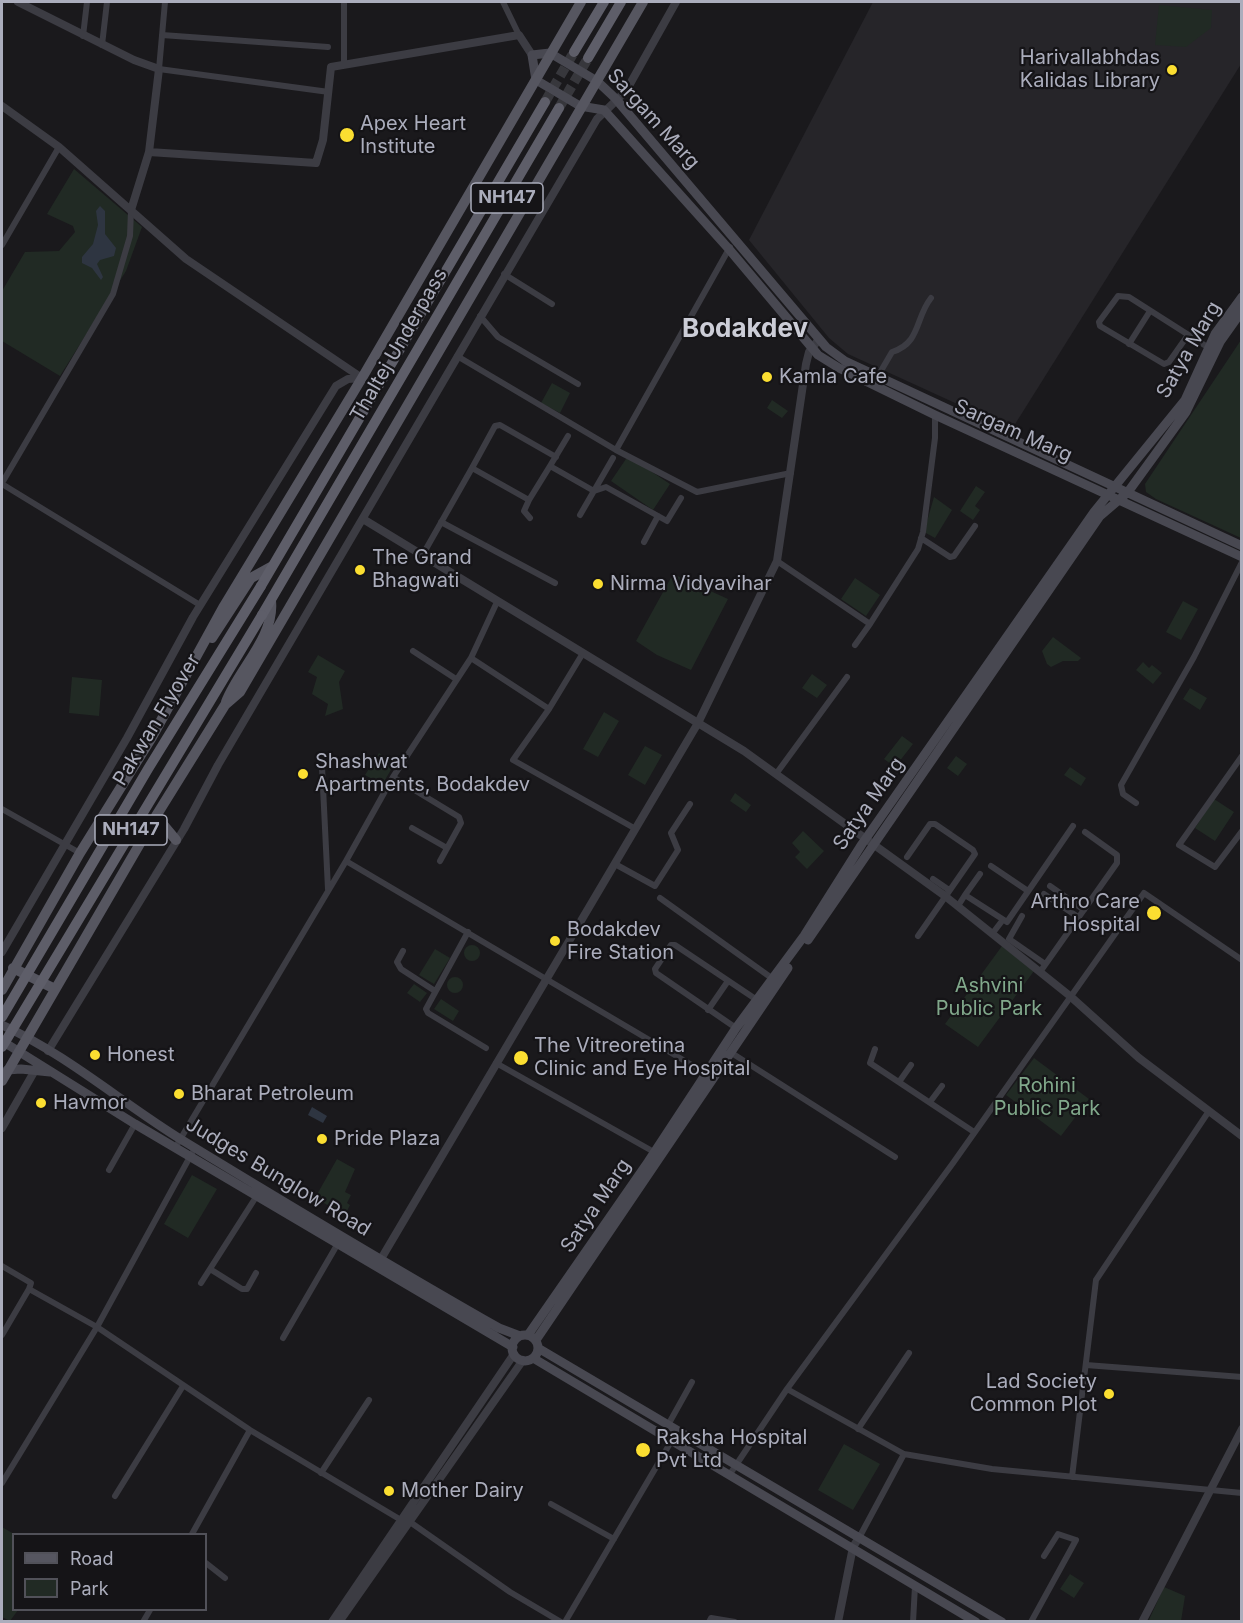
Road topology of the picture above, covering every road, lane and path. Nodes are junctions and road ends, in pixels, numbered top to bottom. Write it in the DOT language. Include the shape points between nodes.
graph roads {
  1 [pos="18,2"];
  2 [pos="87,2"];
  3 [pos="107,2"];
  4 [pos="165,2"];
  5 [pos="344,2"];
  6 [pos="503,2"];
  7 [pos="581,2"];
  8 [pos="604,2"];
  9 [pos="621,2"];
  10 [pos="643,2"];
  11 [pos="676,2"];
  12 [pos="162,35"];
  13 [pos="519,35"];
  14 [pos="83,36"];
  15 [pos="102,45"];
  16 [pos="328,47"];
  17 [pos="574,52"];
  18 [pos="550,53"];
  19 [pos="532,56"];
  20 [pos="588,58"];
  21 [pos="344,65"];
  22 [pos="159,69"];
  23 [pos="536,80"];
  24 [pos="597,81"];
  25 [pos="328,92"];
  26 [pos="615,98"];
  27 [pos="545,102"];
  28 [pos="2,106"];
  29 [pos="580,106"];
  30 [pos="559,108"];
  31 [pos="604,110"];
  32 [pos="59,147"];
  33 [pos="149,152"];
  34 [pos="131,210"];
  35 [pos="737,242"];
  36 [pos="2,243"];
  37 [pos="728,248"];
  38 [pos="504,274"];
  39 [pos="1242,297"];
  40 [pos="931,298"];
  41 [pos="552,304"];
  42 [pos="1150,310"];
  43 [pos="1242,311"];
  44 [pos="479,316"];
  45 [pos="1188,335"];
  46 [pos="819,339"];
  47 [pos="1129,344"];
  48 [pos="812,347"];
  49 [pos="1209,348"];
  50 [pos="457,356"];
  51 [pos="878,376"];
  52 [pos="362,378"];
  53 [pos="578,384"];
  54 [pos="935,415"];
  55 [pos="568,436"];
  56 [pos="616,450"];
  57 [pos="556,457"];
  58 [pos="613,458"];
  59 [pos="550,466"];
  60 [pos="471,468"];
  61 [pos="791,473"];
  62 [pos="2,483"];
  63 [pos="1116,487"];
  64 [pos="594,491"];
  65 [pos="1128,492"];
  66 [pos="1107,493"];
  67 [pos="681,498"];
  68 [pos="1119,499"];
  69 [pos="529,500"];
  70 [pos="580,515"];
  71 [pos="658,516"];
  72 [pos="363,519"];
  73 [pos="530,519"];
  74 [pos="441,522"];
  75 [pos="975,526"];
  76 [pos="921,538"];
  77 [pos="644,542"];
  78 [pos="1242,546"];
  79 [pos="423,556"];
  80 [pos="1242,557"];
  81 [pos="777,561"];
  82 [pos="1242,562"];
  83 [pos="271,567"];
  84 [pos="555,583"];
  85 [pos="271,601"];
  86 [pos="497,602"];
  87 [pos="200,605"];
  88 [pos="870,624"];
  89 [pos="855,645"];
  90 [pos="413,651"];
  91 [pos="583,653"];
  92 [pos="199,654"];
  93 [pos="471,658"];
  94 [pos="847,677"];
  95 [pos="456,679"];
  96 [pos="225,705"];
  97 [pos="549,709"];
  98 [pos="698,723"];
  99 [pos="1242,756"];
  100 [pos="322,767"];
  101 [pos="776,774"];
  102 [pos="393,777"];
  103 [pos="1136,803"];
  104 [pos="690,804"];
  105 [pos="2,809"];
  106 [pos="156,816"];
  107 [pos="1073,826"];
  108 [pos="412,828"];
  109 [pos="634,828"];
  110 [pos="1242,831"];
  111 [pos="1085,832"];
  112 [pos="177,840"];
  113 [pos="870,841"];
  114 [pos="64,844"];
  115 [pos="447,848"];
  116 [pos="80,853"];
  117 [pos="907,857"];
  118 [pos="346,861"];
  119 [pos="440,861"];
  120 [pos="615,864"];
  121 [pos="991,866"];
  122 [pos="980,874"];
  123 [pos="933,879"];
  124 [pos="1050,886"];
  125 [pos="328,891"];
  126 [pos="1028,891"];
  127 [pos="947,893"];
  128 [pos="1044,894"];
  129 [pos="965,895"];
  130 [pos="660,898"];
  131 [pos="958,906"];
  132 [pos="1084,910"];
  133 [pos="1022,916"];
  134 [pos="1078,917"];
  135 [pos="1002,921"];
  136 [pos="468,932"];
  137 [pos="992,934"];
  138 [pos="918,936"];
  139 [pos="1016,948"];
  140 [pos="403,951"];
  141 [pos="2,952"];
  142 [pos="1242,960"];
  143 [pos="1046,964"];
  144 [pos="13,968"];
  145 [pos="1040,972"];
  146 [pos="546,978"];
  147 [pos="773,979"];
  148 [pos="728,981"];
  149 [pos="55,989"];
  150 [pos="2,990"];
  151 [pos="435,991"];
  152 [pos="1070,996"];
  153 [pos="757,1000"];
  154 [pos="708,1010"];
  155 [pos="2,1017"];
  156 [pos="2,1025"];
  157 [pos="736,1029"];
  158 [pos="25,1037"];
  159 [pos="2,1041"];
  160 [pos="2,1047"];
  161 [pos="486,1048"];
  162 [pos="875,1049"];
  163 [pos="17,1050"];
  164 [pos="48,1051"];
  165 [pos="730,1052"];
  166 [pos="496,1063"];
  167 [pos="911,1065"];
  168 [pos="7,1070"];
  169 [pos="34,1072"];
  170 [pos="50,1072"];
  171 [pos="710,1075"];
  172 [pos="2,1081"];
  173 [pos="899,1082"];
  174 [pos="942,1086"];
  175 [pos="930,1102"];
  176 [pos="1209,1111"];
  177 [pos="135,1124"];
  178 [pos="2,1128"];
  179 [pos="974,1132"];
  180 [pos="1242,1136"];
  181 [pos="181,1139"];
  182 [pos="175,1148"];
  183 [pos="196,1148"];
  184 [pos="654,1152"];
  185 [pos="190,1157"];
  186 [pos="895,1157"];
  187 [pos="109,1170"];
  188 [pos="256,1197"];
  189 [pos="611,1222"];
  190 [pos="337,1245"];
  191 [pos="378,1264"];
  192 [pos="2,1266"];
  193 [pos="210,1269"];
  194 [pos="256,1273"];
  195 [pos="201,1283"];
  196 [pos="29,1289"];
  197 [pos="97,1327"];
  198 [pos="2,1335"];
  199 [pos="283,1338"];
  200 [pos="531,1340"];
  201 [pos="513,1351"];
  202 [pos="909,1353"];
  203 [pos="528,1359"];
  204 [pos="1086,1365"];
  205 [pos="1242,1377"];
  206 [pos="692,1382"];
  207 [pos="183,1386"];
  208 [pos="787,1389"];
  209 [pos="369,1400"];
  210 [pos="668,1425"];
  211 [pos="858,1428"];
  212 [pos="250,1430"];
  213 [pos="1242,1430"];
  214 [pos="672,1440"];
  215 [pos="904,1454"];
  216 [pos="736,1464"];
  217 [pos="321,1473"];
  218 [pos="730,1474"];
  219 [pos="1072,1477"];
  220 [pos="2,1483"];
  221 [pos="1212,1490"];
  222 [pos="1242,1493"];
  223 [pos="115,1496"];
  224 [pos="551,1504"];
  225 [pos="401,1520"];
  226 [pos="410,1522"];
  227 [pos="193,1533"];
  228 [pos="860,1536"];
  229 [pos="614,1539"];
  230 [pos="853,1547"];
  231 [pos="1044,1556"];
  232 [pos="207,1564"];
  233 [pos="225,1578"];
  234 [pos="915,1586"];
  235 [pos="973,1621"];
  236 [pos="332,1622"];
  237 [pos="339,1622"];
  238 [pos="561,1622"];
  239 [pos="566,1622"];
  240 [pos="709,1622"];
  241 [pos="735,1622"];
  242 [pos="838,1622"];
  243 [pos="913,1622"];
  244 [pos="1002,1622"];
  245 [pos="1032,1622"];
  246 [pos="1142,1622"];
  1 -- 14 [label="street"];
  2 -- 14 [label="street"];
  3 -- 15 [label="street"];
  4 -- 12 [label="street"];
  5 -- 21 [label="street"];
  6 -- 13 [label="street"];
  7 -- 18 [label="main road"];
  8 -- 17 [label="highway"];
  9 -- 20 [label="highway"];
  10 -- 24 [label="main road"];
  11 -- 26 [label="street" via="626,91"];
  12 -- 16 [label="street"];
  12 -- 22 [label="street"];
  13 -- 19 [label="street"];
  13 -- 21 [label="street"];
  14 -- 15 [label="street"];
  15 -- 22 [label="street"];
  18 -- 19 [label="main road"];
  18 -- 23 [label="main road"];
  18 -- 24 [label="main road, Sargam Marg"];
  19 -- 23 [label="main road"];
  21 -- 25 [label="street" via="331,67"];
  22 -- 25 [label="street"];
  22 -- 33 [label="street"];
  23 -- 29 [label="main road, Sargam Marg"];
  23 -- 52 [label="main road"];
  24 -- 26 [label="main road, Sargam Marg"];
  24 -- 29 [label="main road"];
  25 -- 33 [label="street" via="323,140 316,163"];
  26 -- 31 [label="street"];
  26 -- 35 [label="main road, Sargam Marg"];
  27 -- 83 [label="highway, Thaltej Underpass / NH147"];
  28 -- 32 [label="street"];
  29 -- 31 [label="main road, Sargam Marg"];
  29 -- 96 [label="main road" via="240,692"];
  30 -- 85 [label="highway, Thaltej Underpass / NH147"];
  31 -- 37 [label="main road, Sargam Marg"];
  31 -- 38 [label="street"];
  32 -- 34 [label="street"];
  32 -- 36 [label="street"];
  33 -- 34 [label="street"];
  34 -- 52 [label="street" via="186,259"];
  34 -- 62 [label="street" via="130,236 113,294"];
  35 -- 37 [label="street"];
  35 -- 46 [label="main road, Sargam Marg"];
  37 -- 48 [label="main road, Sargam Marg"];
  37 -- 56 [label="street"];
  38 -- 41 [label="street"];
  38 -- 44 [label="street"];
  39 -- 49 [label="main road, Satya Marg"];
  40 -- 51 [label="street" via="911,342 892,352"];
  42 -- 45 [label="street"];
  42 -- 47 [label="street"];
  42 -- 47 [label="street" via="1129,297 1118,296 1099,322"];
  43 -- 65 [label="main road, Satya Marg" via="1220,342 1186,412"];
  44 -- 50 [label="street"];
  44 -- 53 [label="street" via="498,337"];
  45 -- 47 [label="street" via="1164,364"];
  45 -- 49 [label="street"];
  46 -- 48 [label="street"];
  46 -- 51 [label="main road, Sargam Marg" via="845,361"];
  48 -- 54 [label="main road, Sargam Marg" via="839,368"];
  48 -- 61 [label="street" via="806,364"];
  49 -- 63 [label="main road, Satya Marg" via="1185,400"];
  50 -- 56 [label="street"];
  50 -- 72 [label="street"];
  51 -- 63 [label="main road, Sargam Marg"];
  52 -- 87 [label="street" via="348,379 336,386"];
  52 -- 92 [label="main road"];
  54 -- 66 [label="main road, Sargam Marg"];
  54 -- 76 [label="street"];
  55 -- 57 [label="street"];
  56 -- 61 [label="street" via="697,492"];
  57 -- 59 [label="street"];
  57 -- 60 [label="street" via="500,425 495,426"];
  58 -- 64 [label="street"];
  59 -- 64 [label="street"];
  59 -- 69 [label="street"];
  60 -- 69 [label="street"];
  60 -- 74 [label="street"];
  61 -- 81 [label="street"];
  62 -- 87 [label="street"];
  63 -- 65 [label="main road, Sargam Marg"];
  63 -- 66 [label="main road, Satya Marg"];
  64 -- 70 [label="street"];
  64 -- 71 [label="street" via="606,487"];
  65 -- 68 [label="main road, Satya Marg"];
  65 -- 78 [label="main road, Sargam Marg"];
  66 -- 68 [label="main road, Sargam Marg"];
  66 -- 113 [label="main road, Satya Marg"];
  67 -- 71 [label="street" via="667,521"];
  68 -- 80 [label="main road, Sargam Marg"];
  68 -- 113 [label="main road, Satya Marg" via="1100,516"];
  69 -- 73 [label="street" via="524,511"];
  71 -- 77 [label="street"];
  72 -- 79 [label="street"];
  72 -- 112 [label="street"];
  74 -- 79 [label="street"];
  74 -- 84 [label="street"];
  75 -- 76 [label="street" via="954,556"];
  76 -- 88 [label="street" via="902,577"];
  79 -- 86 [label="street"];
  81 -- 88 [label="street"];
  81 -- 98 [label="street"];
  82 -- 103 [label="street" via="1194,657 1121,785 1123,794"];
  83 -- 92 [label="main road" via="251,578 221,628"];
  83 -- 155 [label="highway, Pakwan Flyover / NH147, bridge"];
  85 -- 96 [label="main road" via="272,616"];
  85 -- 160 [label="highway, Pakwan Flyover / NH147, bridge"];
  86 -- 91 [label="street"];
  86 -- 93 [label="street"];
  87 -- 114 [label="street"];
  88 -- 89 [label="street"];
  90 -- 95 [label="street"];
  91 -- 97 [label="street"];
  91 -- 98 [label="street"];
  92 -- 116 [label="main road"];
  93 -- 95 [label="street"];
  93 -- 97 [label="street"];
  94 -- 101 [label="street"];
  95 -- 102 [label="street"];
  96 -- 106 [label="main road"];
  97 -- 109 [label="street" via="513,760"];
  98 -- 101 [label="street"];
  98 -- 109 [label="street"];
  99 -- 110 [label="street" via="1179,845 1215,867"];
  100 -- 125 [label="street"];
  101 -- 113 [label="street"];
  102 -- 115 [label="street" via="459,817 461,823"];
  102 -- 118 [label="street"];
  104 -- 120 [label="street" via="671,833 678,850 655,886"];
  105 -- 114 [label="street"];
  106 -- 112 [label="main road"];
  106 -- 149 [label="main road"];
  107 -- 126 [label="street"];
  108 -- 115 [label="street"];
  109 -- 120 [label="street"];
  111 -- 132 [label="street" via="1118,855 1117,863"];
  112 -- 164 [label="street"];
  113 -- 127 [label="street"];
  113 -- 147 [label="main road, Satya Marg"];
  113 -- 165 [label="main road, Satya Marg"];
  114 -- 116 [label="street"];
  114 -- 141 [label="street"];
  115 -- 119 [label="street"];
  116 -- 144 [label="main road"];
  117 -- 127 [label="street" via="930,825 935,824 974,850"];
  118 -- 125 [label="street"];
  118 -- 136 [label="street"];
  120 -- 146 [label="street"];
  121 -- 126 [label="street"];
  122 -- 129 [label="street"];
  123 -- 127 [label="street"];
  124 -- 132 [label="street"];
  125 -- 181 [label="street"];
  126 -- 135 [label="street" via="1007,922"];
  127 -- 131 [label="street"];
  127 -- 138 [label="street"];
  128 -- 134 [label="street"];
  129 -- 131 [label="street"];
  129 -- 135 [label="street"];
  130 -- 147 [label="street"];
  131 -- 137 [label="street"];
  132 -- 134 [label="street"];
  133 -- 139 [label="street" via="1009,936"];
  134 -- 143 [label="street"];
  135 -- 137 [label="street"];
  136 -- 146 [label="street"];
  136 -- 151 [label="street"];
  137 -- 139 [label="street"];
  139 -- 143 [label="street"];
  139 -- 145 [label="street"];
  140 -- 151 [label="street" via="397,962 401,969"];
  142 -- 152 [label="street" via="1144,893"];
  143 -- 145 [label="street"];
  144 -- 149 [label="main road"];
  144 -- 150 [label="main road"];
  145 -- 152 [label="street"];
  146 -- 166 [label="street"];
  146 -- 171 [label="street"];
  147 -- 153 [label="main road, Satya Marg"];
  148 -- 153 [label="street"];
  148 -- 154 [label="street"];
  148 -- 154 [label="street" via="671,945 656,973"];
  149 -- 158 [label="main road"];
  151 -- 161 [label="street" via="427,1005 428,1013"];
  152 -- 176 [label="street" via="1139,1058"];
  152 -- 179 [label="street"];
  153 -- 157 [label="main road, Satya Marg"];
  154 -- 157 [label="street"];
  156 -- 158 [label="main road, Judges Bunglow Road"];
  157 -- 171 [label="main road, Satya Marg"];
  158 -- 163 [label="main road"];
  158 -- 164 [label="main road, Judges Bunglow Road"];
  159 -- 163 [label="main road, Judges Bunglow Road"];
  162 -- 173 [label="street" via="870,1063"];
  163 -- 168 [label="main road"];
  163 -- 170 [label="main road, Judges Bunglow Road"];
  164 -- 181 [label="main road, Judges Bunglow Road"];
  165 -- 171 [label="main road, Satya Marg"];
  165 -- 186 [label="street"];
  166 -- 184 [label="street"];
  166 -- 191 [label="street"];
  167 -- 173 [label="street"];
  168 -- 169 [label="main road" via="21,1068"];
  168 -- 172 [label="main road"];
  169 -- 170 [label="main road"];
  169 -- 178 [label="street"];
  170 -- 177 [label="main road, Judges Bunglow Road"];
  171 -- 184 [label="main road, Satya Marg"];
  171 -- 189 [label="main road, Satya Marg"];
  173 -- 175 [label="street"];
  174 -- 175 [label="street"];
  175 -- 179 [label="street"];
  176 -- 180 [label="street"];
  176 -- 204 [label="street" via="1096,1280"];
  177 -- 182 [label="main road, Judges Bunglow Road"];
  177 -- 187 [label="street"];
  179 -- 208 [label="street"];
  181 -- 182 [label="street"];
  181 -- 183 [label="main road, Judges Bunglow Road"];
  182 -- 185 [label="main road, Judges Bunglow Road"];
  183 -- 185 [label="street"];
  183 -- 191 [label="main road, Judges Bunglow Road"];
  184 -- 189 [label="main road, Satya Marg"];
  185 -- 188 [label="main road, Judges Bunglow Road"];
  185 -- 197 [label="street"];
  188 -- 190 [label="main road, Judges Bunglow Road"];
  188 -- 193 [label="street"];
  189 -- 200 [label="main road, Satya Marg"];
  190 -- 191 [label="main road, Judges Bunglow Road"];
  190 -- 199 [label="street"];
  191 -- 200 [label="main road, Judges Bunglow Road" via="499,1328"];
  191 -- 201 [label="main road, Judges Bunglow Road"];
  192 -- 196 [label="street" via="31,1283"];
  193 -- 194 [label="street" via="242,1289 247,1289"];
  193 -- 195 [label="street"];
  196 -- 197 [label="street"];
  196 -- 198 [label="street"];
  197 -- 207 [label="street"];
  197 -- 220 [label="street"];
  200 -- 201 [label="main road"];
  200 -- 203 [label="main road"];
  200 -- 210 [label="main road, Judges Bunglow Road"];
  201 -- 203 [label="main road, Judges Bunglow Road"];
  201 -- 225 [label="street"];
  202 -- 211 [label="street"];
  203 -- 214 [label="main road"];
  203 -- 226 [label="street"];
  204 -- 205 [label="street"];
  204 -- 219 [label="street"];
  206 -- 210 [label="street"];
  207 -- 212 [label="street"];
  207 -- 223 [label="street"];
  208 -- 211 [label="street"];
  208 -- 216 [label="street"];
  209 -- 217 [label="street"];
  210 -- 216 [label="main road, Judges Bunglow Road"];
  211 -- 215 [label="street"];
  212 -- 217 [label="street"];
  212 -- 227 [label="street"];
  213 -- 221 [label="street"];
  214 -- 218 [label="main road"];
  214 -- 229 [label="street"];
  215 -- 219 [label="street"];
  215 -- 228 [label="street"];
  216 -- 218 [label="street"];
  216 -- 228 [label="main road, Judges Bunglow Road"];
  217 -- 225 [label="street"];
  218 -- 230 [label="main road"];
  219 -- 221 [label="street"];
  221 -- 222 [label="street"];
  221 -- 246 [label="street"];
  224 -- 229 [label="street"];
  225 -- 226 [label="street"];
  225 -- 236 [label="street"];
  226 -- 237 [label="street"];
  226 -- 238 [label="street" via="510,1592"];
  228 -- 230 [label="street"];
  228 -- 244 [label="main road, Judges Bunglow Road"];
  229 -- 239 [label="street"];
  230 -- 234 [label="main road"];
  230 -- 242 [label="street"];
  231 -- 245 [label="street" via="1058,1534 1076,1540"];
  232 -- 233 [label="street"];
  234 -- 235 [label="main road"];
  234 -- 243 [label="street"];
  240 -- 241 [label="street" via="711,1618"];
}
